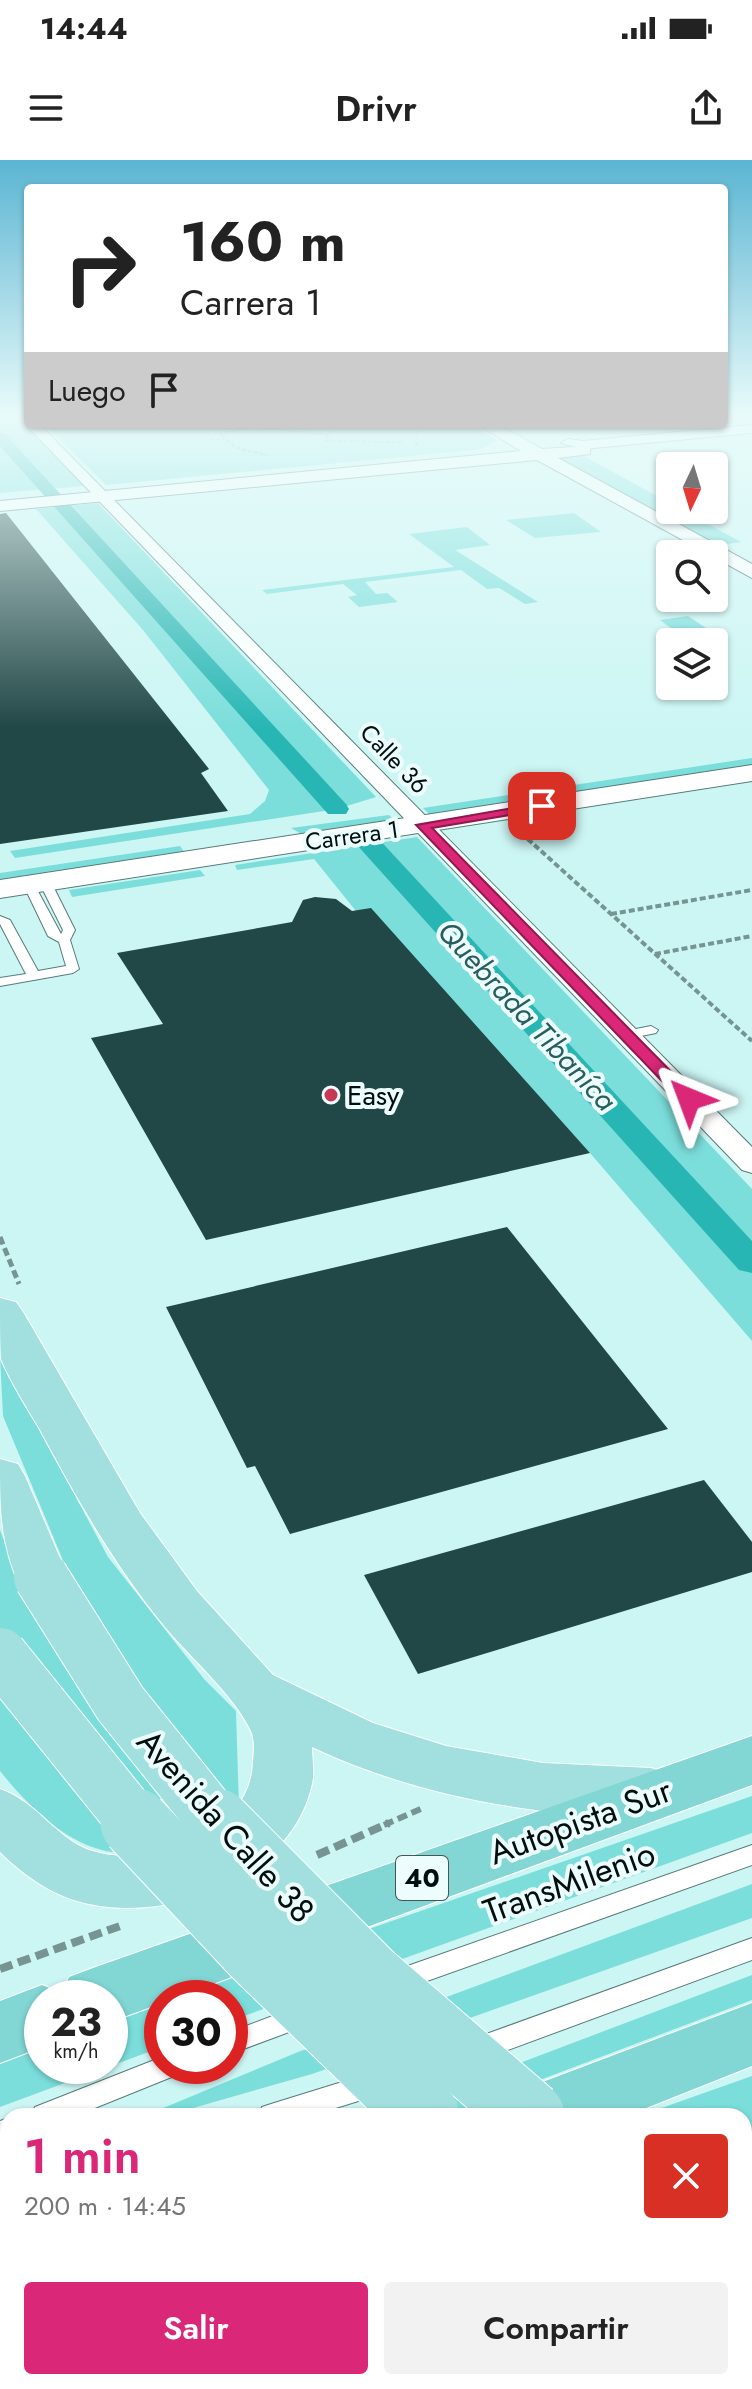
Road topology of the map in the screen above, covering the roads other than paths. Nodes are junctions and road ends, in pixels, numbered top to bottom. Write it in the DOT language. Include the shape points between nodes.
graph roads {
  1 [pos="126,520"];
  2 [pos="657,520"];
  3 [pos="693,540"];
  4 [pos="752,551"];
  5 [pos="728,554"];
  6 [pos="728,559"];
  7 [pos="752,572"];
  8 [pos="752,752"];
  9 [pos="752,773"];
  10 [pos="413,815"];
  11 [pos="212,846"];
  12 [pos="0,867"];
  13 [pos="37,883"];
  14 [pos="0,889"];
  15 [pos="0,920"];
  16 [pos="34,976"];
  17 [pos="0,982"];
  18 [pos="651,1030"];
  19 [pos="626,1035"];
  20 [pos="752,1164"];
  21 [pos="11,1302"];
  22 [pos="0,1476"];
  23 [pos="0,1655"];
  24 [pos="253,1690"];
  25 [pos="752,1760"];
  26 [pos="658,1793"];
  27 [pos="0,1814"];
  28 [pos="752,1855"];
  29 [pos="752,1949"];
  30 [pos="128,1985"];
  31 [pos="24,2023"];
  32 [pos="0,2032"];
  33 [pos="752,2034"];
  34 [pos="248,2036"];
  35 [pos="144,2076"];
  36 [pos="422,2085"];
  37 [pos="64,2108"];
  38 [pos="310,2108"];
  39 [pos="520,2108"];
  40 [pos="562,2108"];
  1 -- 10 [label="street, Calle 36" via="292,683"];
  2 -- 3 [label="street"];
  4 -- 5 [label="street"];
  6 -- 7 [label="street"];
  8 -- 10 [label="street, Carrera 1"];
  9 -- 10 [label="street, Carrera 1"];
  10 -- 11 [label="street, Carrera 1"];
  10 -- 19 [label="street, Calle 36"];
  11 -- 12 [label="street, Carrera 1"];
  11 -- 13 [label="street, Carrera 1"];
  13 -- 14 [label="street, Carrera 1"];
  13 -- 16 [label="lane" via="54,936 64,940 73,969"];
  15 -- 16 [label="lane"];
  16 -- 17 [label="lane"];
  18 -- 19 [label="lane"];
  19 -- 20 [label="street, Calle 36"];
  21 -- 24 [label="main road" via="124,1529 202,1634"];
  22 -- 39 [label="main road, Avenida Calle 38, bridge" via="41,1577 132,1719 192,1795 345,1957"];
  23 -- 36 [label="main road, bridge" via="101,1785 302,2000"];
  24 -- 26 [label="main road" via="343,1738 394,1758 479,1780 567,1792"];
  24 -- 27 [label="main road" via="283,1737 286,1768 268,1814 249,1838 219,1860 184,1875 125,1883 86,1876 52,1861"];
  25 -- 26 [label="highway, Autopista Sur / 40"];
  26 -- 30 [label="highway, Autopista Sur / 40"];
  28 -- 34 [label="lane, TransMilenio"];
  29 -- 36 [label="lane"];
  31 -- 32 [label="highway"];
  33 -- 40 [label="highway"];
  35 -- 37 [label="lane"];
  36 -- 38 [label="lane"];
}
